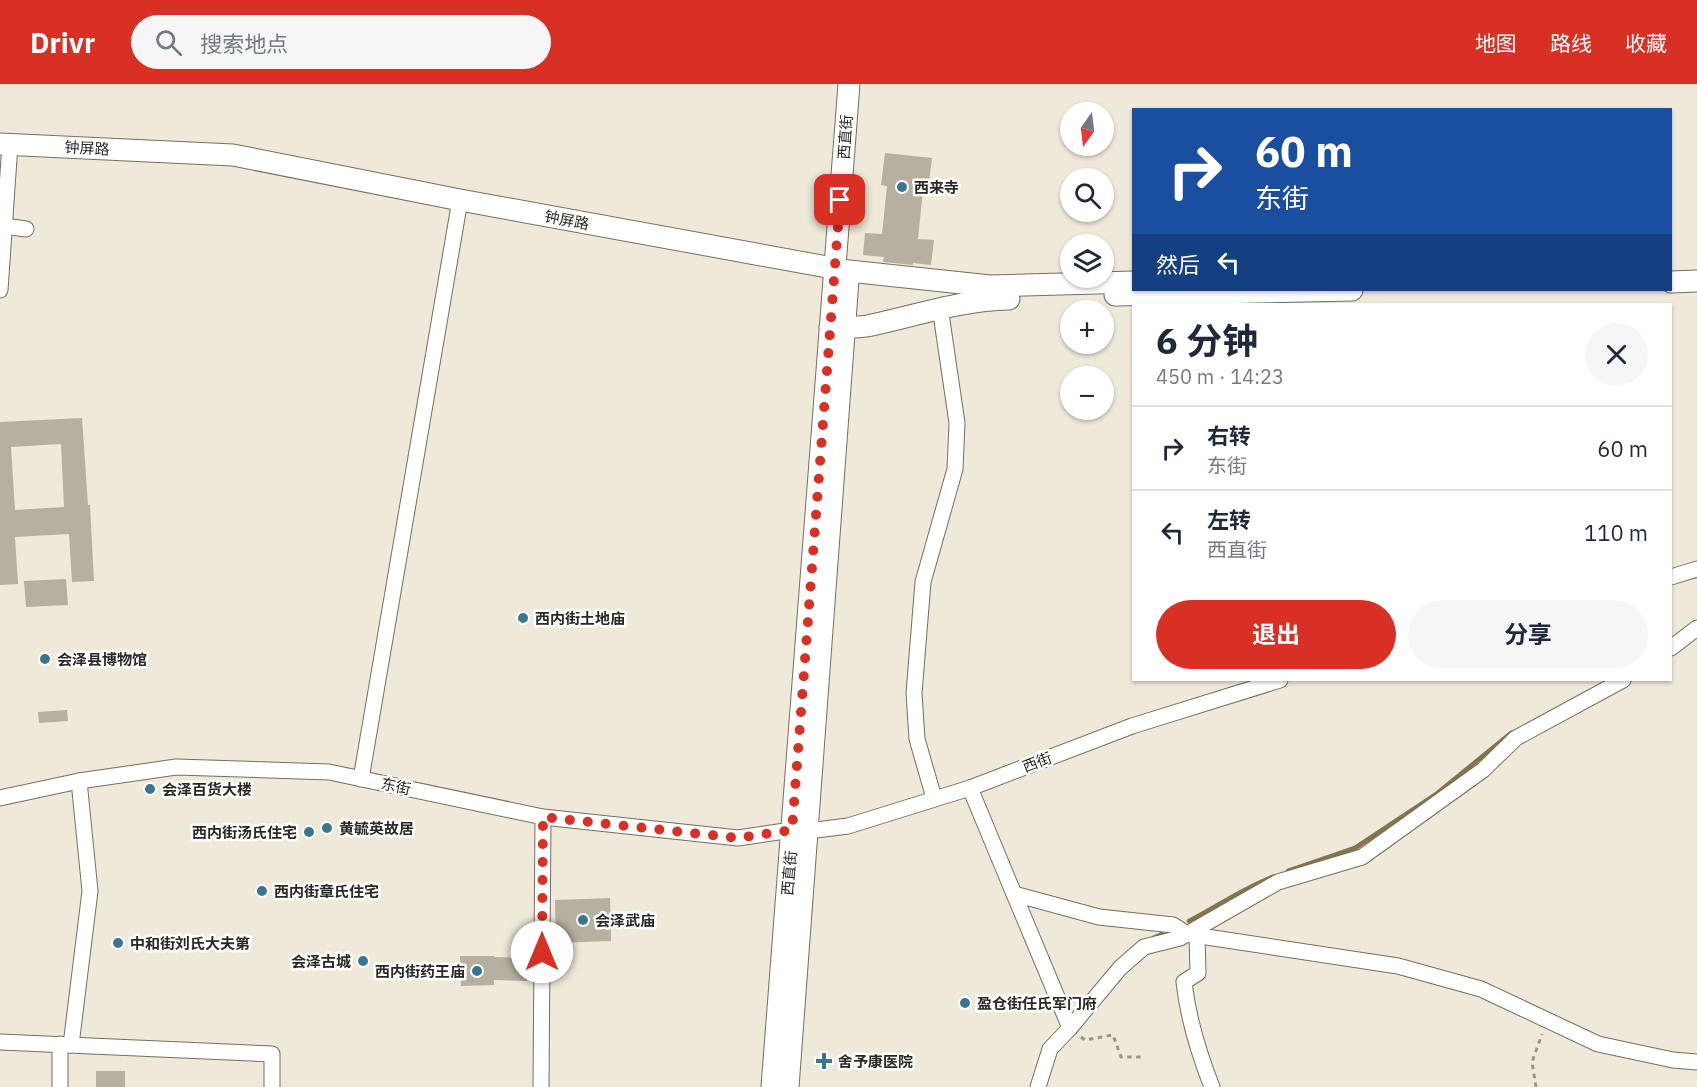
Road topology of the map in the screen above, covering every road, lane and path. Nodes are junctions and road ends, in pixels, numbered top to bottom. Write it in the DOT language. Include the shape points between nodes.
graph roads {
  1 [pos="849,84"];
  2 [pos="861,84"];
  3 [pos="5,144"];
  4 [pos="460,200"];
  5 [pos="4,226"];
  6 [pos="26,229"];
  7 [pos="1697,268"];
  8 [pos="1672,269"];
  9 [pos="842,271"];
  10 [pos="1697,281"];
  11 [pos="1132,282"];
  12 [pos="1672,282"];
  13 [pos="0,290"];
  14 [pos="1311,291"];
  15 [pos="940,307"];
  16 [pos="837,327"];
  17 [pos="1697,569"];
  18 [pos="1672,577"];
  19 [pos="1697,628"];
  20 [pos="1672,647"];
  21 [pos="1277,681"];
  22 [pos="1621,681"];
  23 [pos="361,779"];
  24 [pos="79,781"];
  25 [pos="970,788"];
  26 [pos="0,798"];
  27 [pos="934,798"];
  28 [pos="543,817"];
  29 [pos="800,831"];
  30 [pos="1014,894"];
  31 [pos="1192,935"];
  32 [pos="1547,1019"];
  33 [pos="1070,1028"];
  34 [pos="0,1042"];
  35 [pos="65,1044"];
  36 [pos="1143,1057"];
  37 [pos="1697,1062"];
  38 [pos="60,1087"];
  39 [pos="272,1087"];
  40 [pos="541,1087"];
  41 [pos="772,1087"];
  42 [pos="788,1087"];
  43 [pos="1038,1087"];
  44 [pos="1212,1087"];
  45 [pos="1536,1087"];
  1 -- 9 [label="street, 西直街"];
  2 -- 9 [label="street, 西直街"];
  3 -- 4 [label="street, 钟屏路" via="233,155"];
  3 -- 5 [label="street"];
  4 -- 9 [label="street, 钟屏路"];
  4 -- 23 [label="street"];
  5 -- 6 [label="street"];
  5 -- 13 [label="street"];
  7 -- 8 [label="street"];
  9 -- 11 [label="street, 钟屏路" via="990,286"];
  9 -- 16 [label="street, 西直街"];
  10 -- 12 [label="street"];
  14 -- 15 [label="street" via="986,299"];
  15 -- 16 [label="street" via="865,326"];
  15 -- 27 [label="street" via="957,423 955,469 923,582 914,693 917,739"];
  16 -- 29 [label="street, 西直街"];
  17 -- 18 [label="street"];
  19 -- 20 [label="street"];
  21 -- 25 [label="street, 西街" via="1132,726"];
  22 -- 31 [label="street" via="1516,738 1483,770 1362,857 1278,882"];
  23 -- 24 [label="street, 东街" via="329,772 176,767"];
  23 -- 28 [label="street, 东街"];
  24 -- 26 [label="street, 东街"];
  24 -- 35 [label="street" via="90,891"];
  25 -- 27 [label="street, 西街"];
  25 -- 30 [label="street"];
  27 -- 29 [label="street, 西街" via="848,826"];
  28 -- 29 [label="street, 东街" via="738,838"];
  28 -- 40 [label="street"];
  29 -- 41 [label="street, 西直街"];
  29 -- 42 [label="street, 西直街"];
  30 -- 31 [label="street" via="1100,916 1173,925"];
  30 -- 33 [label="street"];
  31 -- 32 [label="street" via="1398,966 1481,989"];
  31 -- 33 [label="street" via="1144,947 1120,968"];
  31 -- 44 [label="street" via="1198,973 1184,982 1203,1065"];
  32 -- 37 [label="street" via="1598,1044"];
  32 -- 45 [label="path" via="1532,1062"];
  33 -- 36 [label="path" via="1085,1040 1113,1035 1121,1058"];
  33 -- 43 [label="street" via="1050,1049"];
  34 -- 35 [label="street"];
  35 -- 38 [label="street"];
  35 -- 39 [label="street" via="272,1054"];
}
